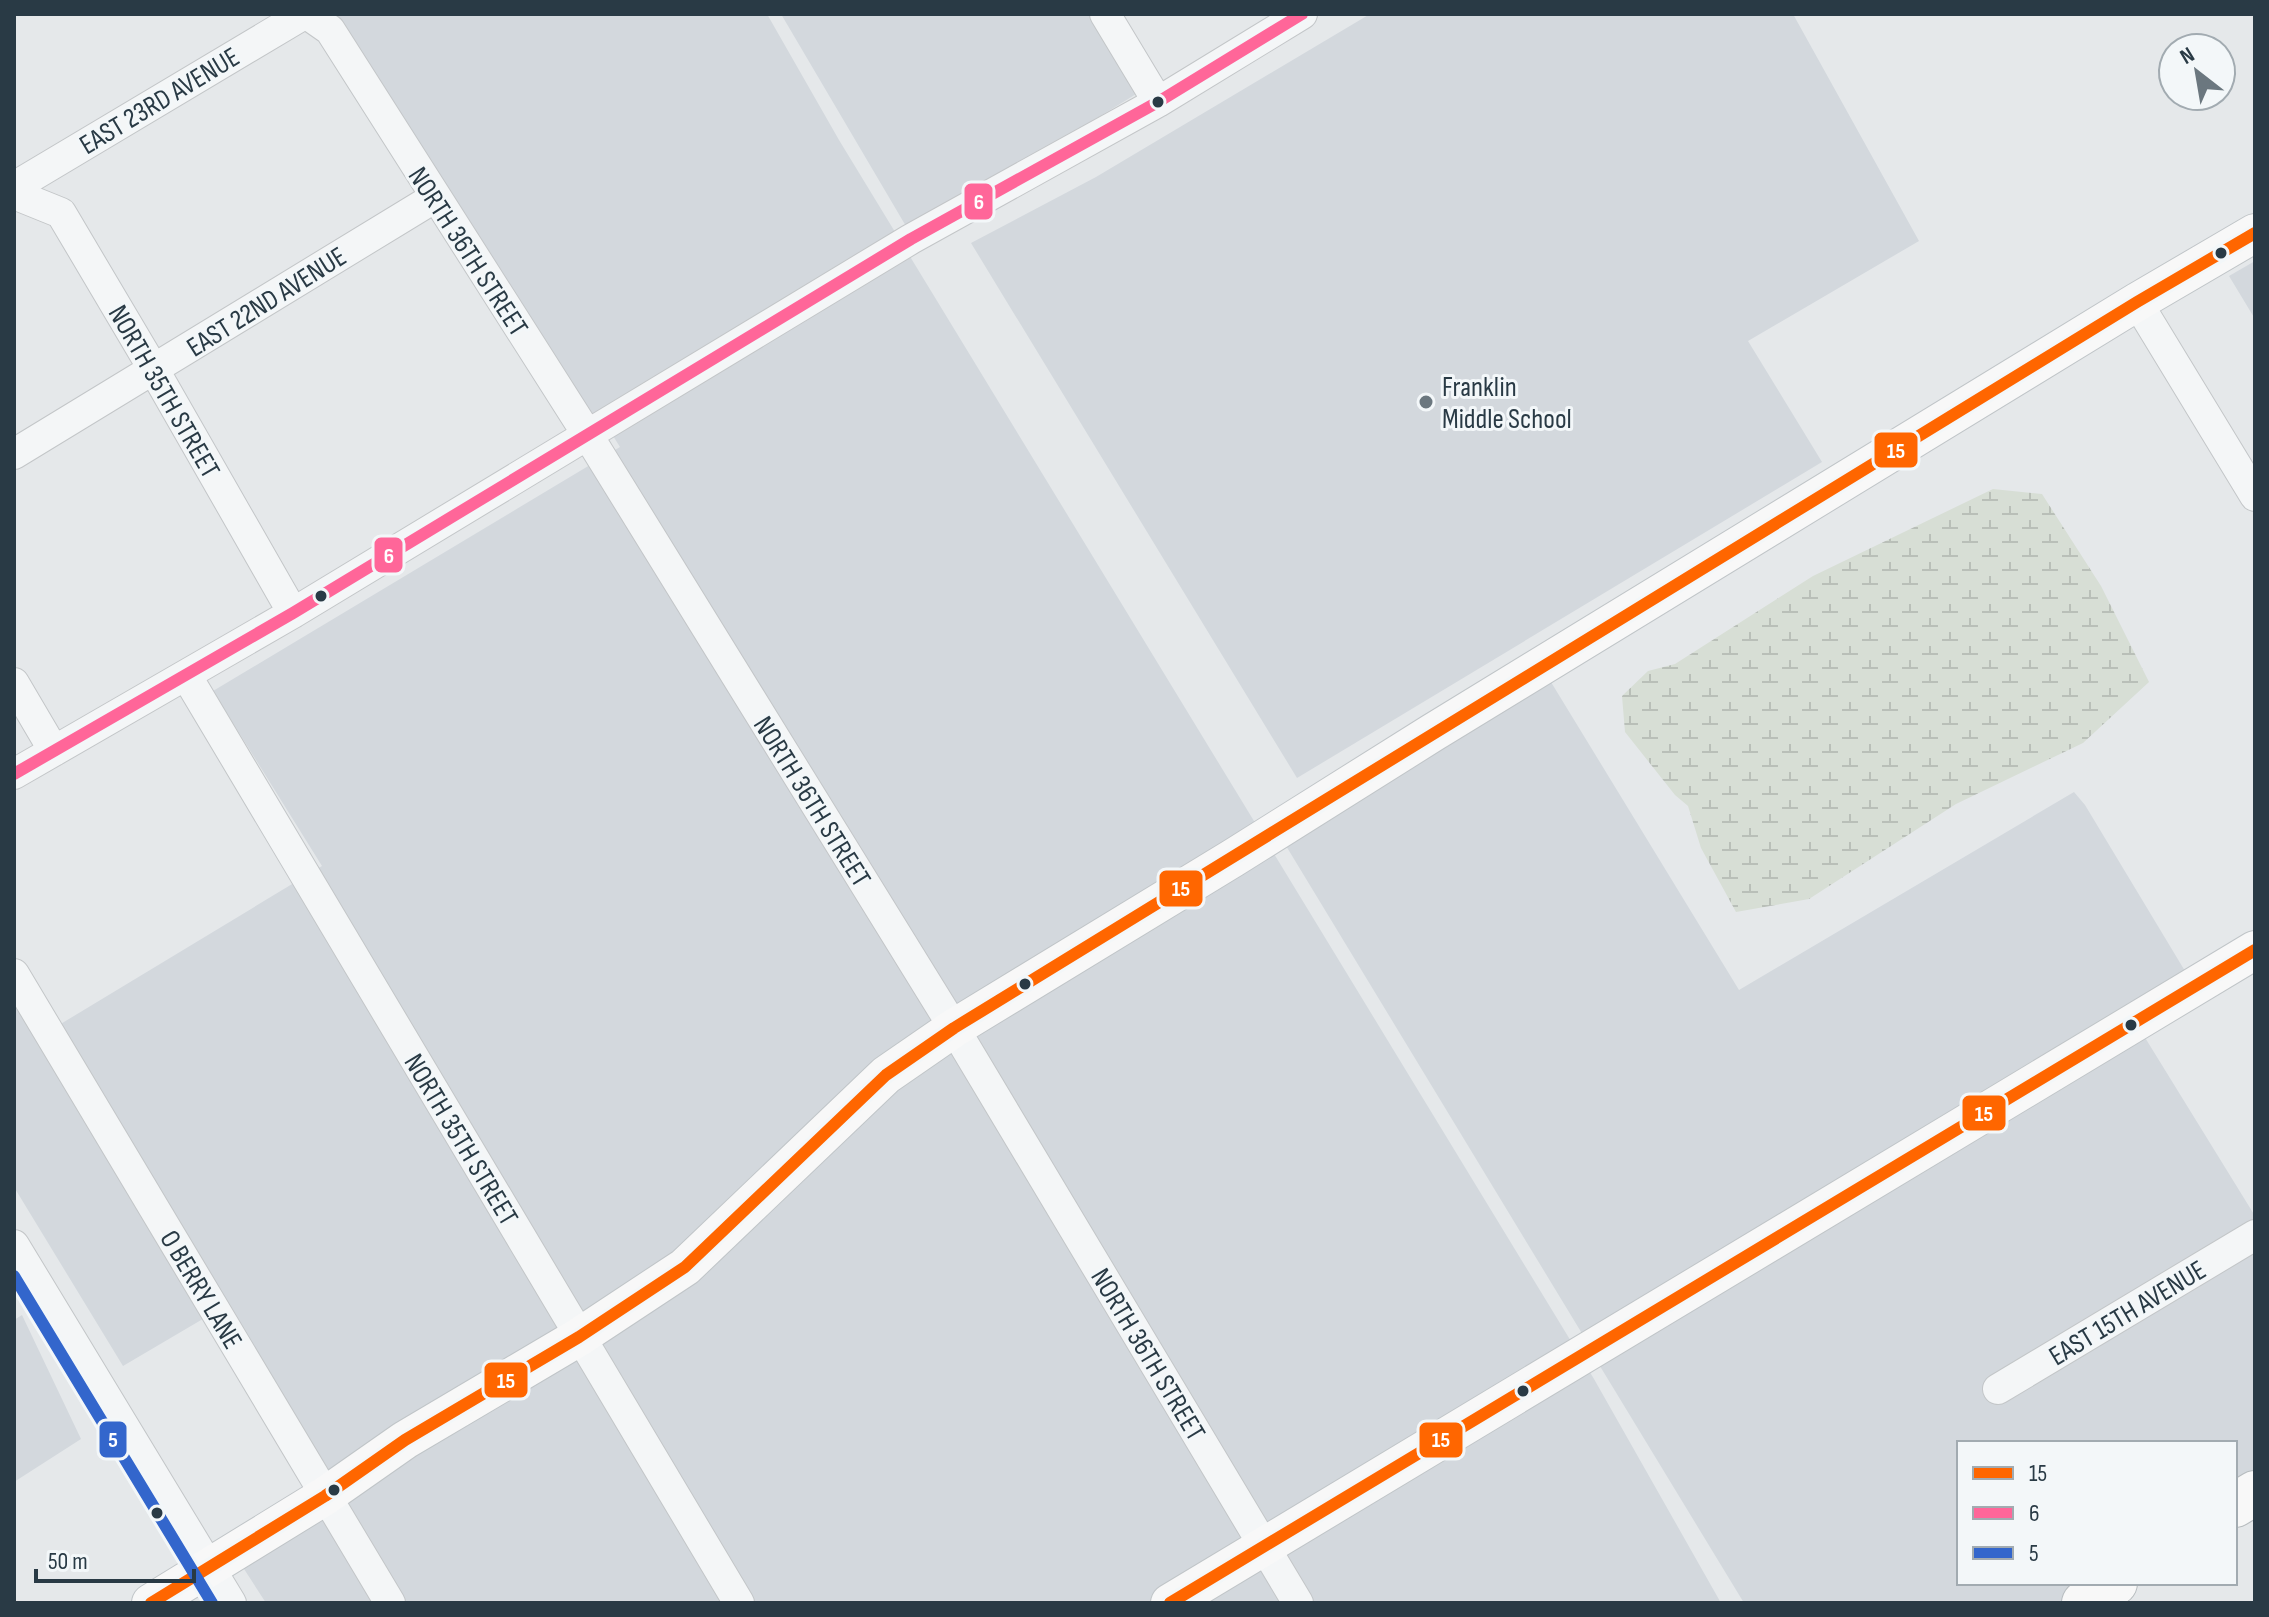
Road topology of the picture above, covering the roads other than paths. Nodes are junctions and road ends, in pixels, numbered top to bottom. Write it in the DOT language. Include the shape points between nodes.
graph roads {
  1 [pos="305,14"];
  2 [pos="1105,14"];
  3 [pos="1302,14"];
  4 [pos="1158,102"];
  5 [pos="14,187"];
  6 [pos="14,194"];
  7 [pos="434,198"];
  8 [pos="2255,233"];
  9 [pos="2137,302"];
  10 [pos="154,370"];
  11 [pos="587,434"];
  12 [pos="14,454"];
  13 [pos="2255,496"];
  14 [pos="293,613"];
  15 [pos="186,675"];
  16 [pos="14,683"];
  17 [pos="54,751"];
  18 [pos="14,774"];
  19 [pos="2255,950"];
  20 [pos="14,974"];
  21 [pos="954,1028"];
  22 [pos="2255,1235"];
  23 [pos="14,1245"];
  24 [pos="579,1337"];
  25 [pos="1998,1389"];
  26 [pos="2255,1493"];
  27 [pos="325,1496"];
  28 [pos="2237,1504"];
  29 [pos="1264,1547"];
  30 [pos="210,1566"];
  31 [pos="2112,1585"];
  32 [pos="151,1603"];
  33 [pos="231,1603"];
  34 [pos="390,1603"];
  35 [pos="739,1603"];
  36 [pos="1170,1603"];
  37 [pos="1298,1603"];
  38 [pos="2084,1603"];
  1 -- 5 [label="street, EAST 23RD AVENUE"];
  1 -- 7 [label="street, NORTH 36TH STREET" via="330,30"];
  2 -- 4 [label="street"];
  3 -- 4 [label="street"];
  4 -- 11 [label="street" via="911,239"];
  6 -- 10 [label="street, NORTH 35TH STREET" via="61,213"];
  7 -- 10 [label="street, EAST 22ND AVENUE"];
  7 -- 11 [label="street, NORTH 36TH STREET"];
  8 -- 9 [label="main road"];
  9 -- 13 [label="street"];
  9 -- 21 [label="main road"];
  10 -- 12 [label="street, EAST 22ND AVENUE"];
  10 -- 14 [label="street, NORTH 35TH STREET"];
  11 -- 14 [label="street"];
  11 -- 21 [label="street, NORTH 36TH STREET"];
  14 -- 15 [label="street"];
  15 -- 17 [label="street"];
  15 -- 24 [label="street, NORTH 35TH STREET"];
  16 -- 17 [label="street"];
  17 -- 18 [label="street"];
  19 -- 29 [label="main road"];
  20 -- 27 [label="street, O BERRY LANE"];
  21 -- 24 [label="main road" via="886,1075 685,1267"];
  21 -- 29 [label="street, NORTH 36TH STREET"];
  22 -- 25 [label="street, EAST 15TH AVENUE"];
  23 -- 30 [label="street"];
  24 -- 27 [label="main road" via="405,1440"];
  24 -- 35 [label="street, NORTH 35TH STREET"];
  26 -- 28 [label="highway"];
  27 -- 30 [label="main road"];
  27 -- 34 [label="street, O BERRY LANE"];
  29 -- 36 [label="main road"];
  29 -- 37 [label="street, NORTH 36TH STREET"];
  30 -- 32 [label="main road"];
  30 -- 33 [label="street"];
  31 -- 38 [label="highway"];
}
